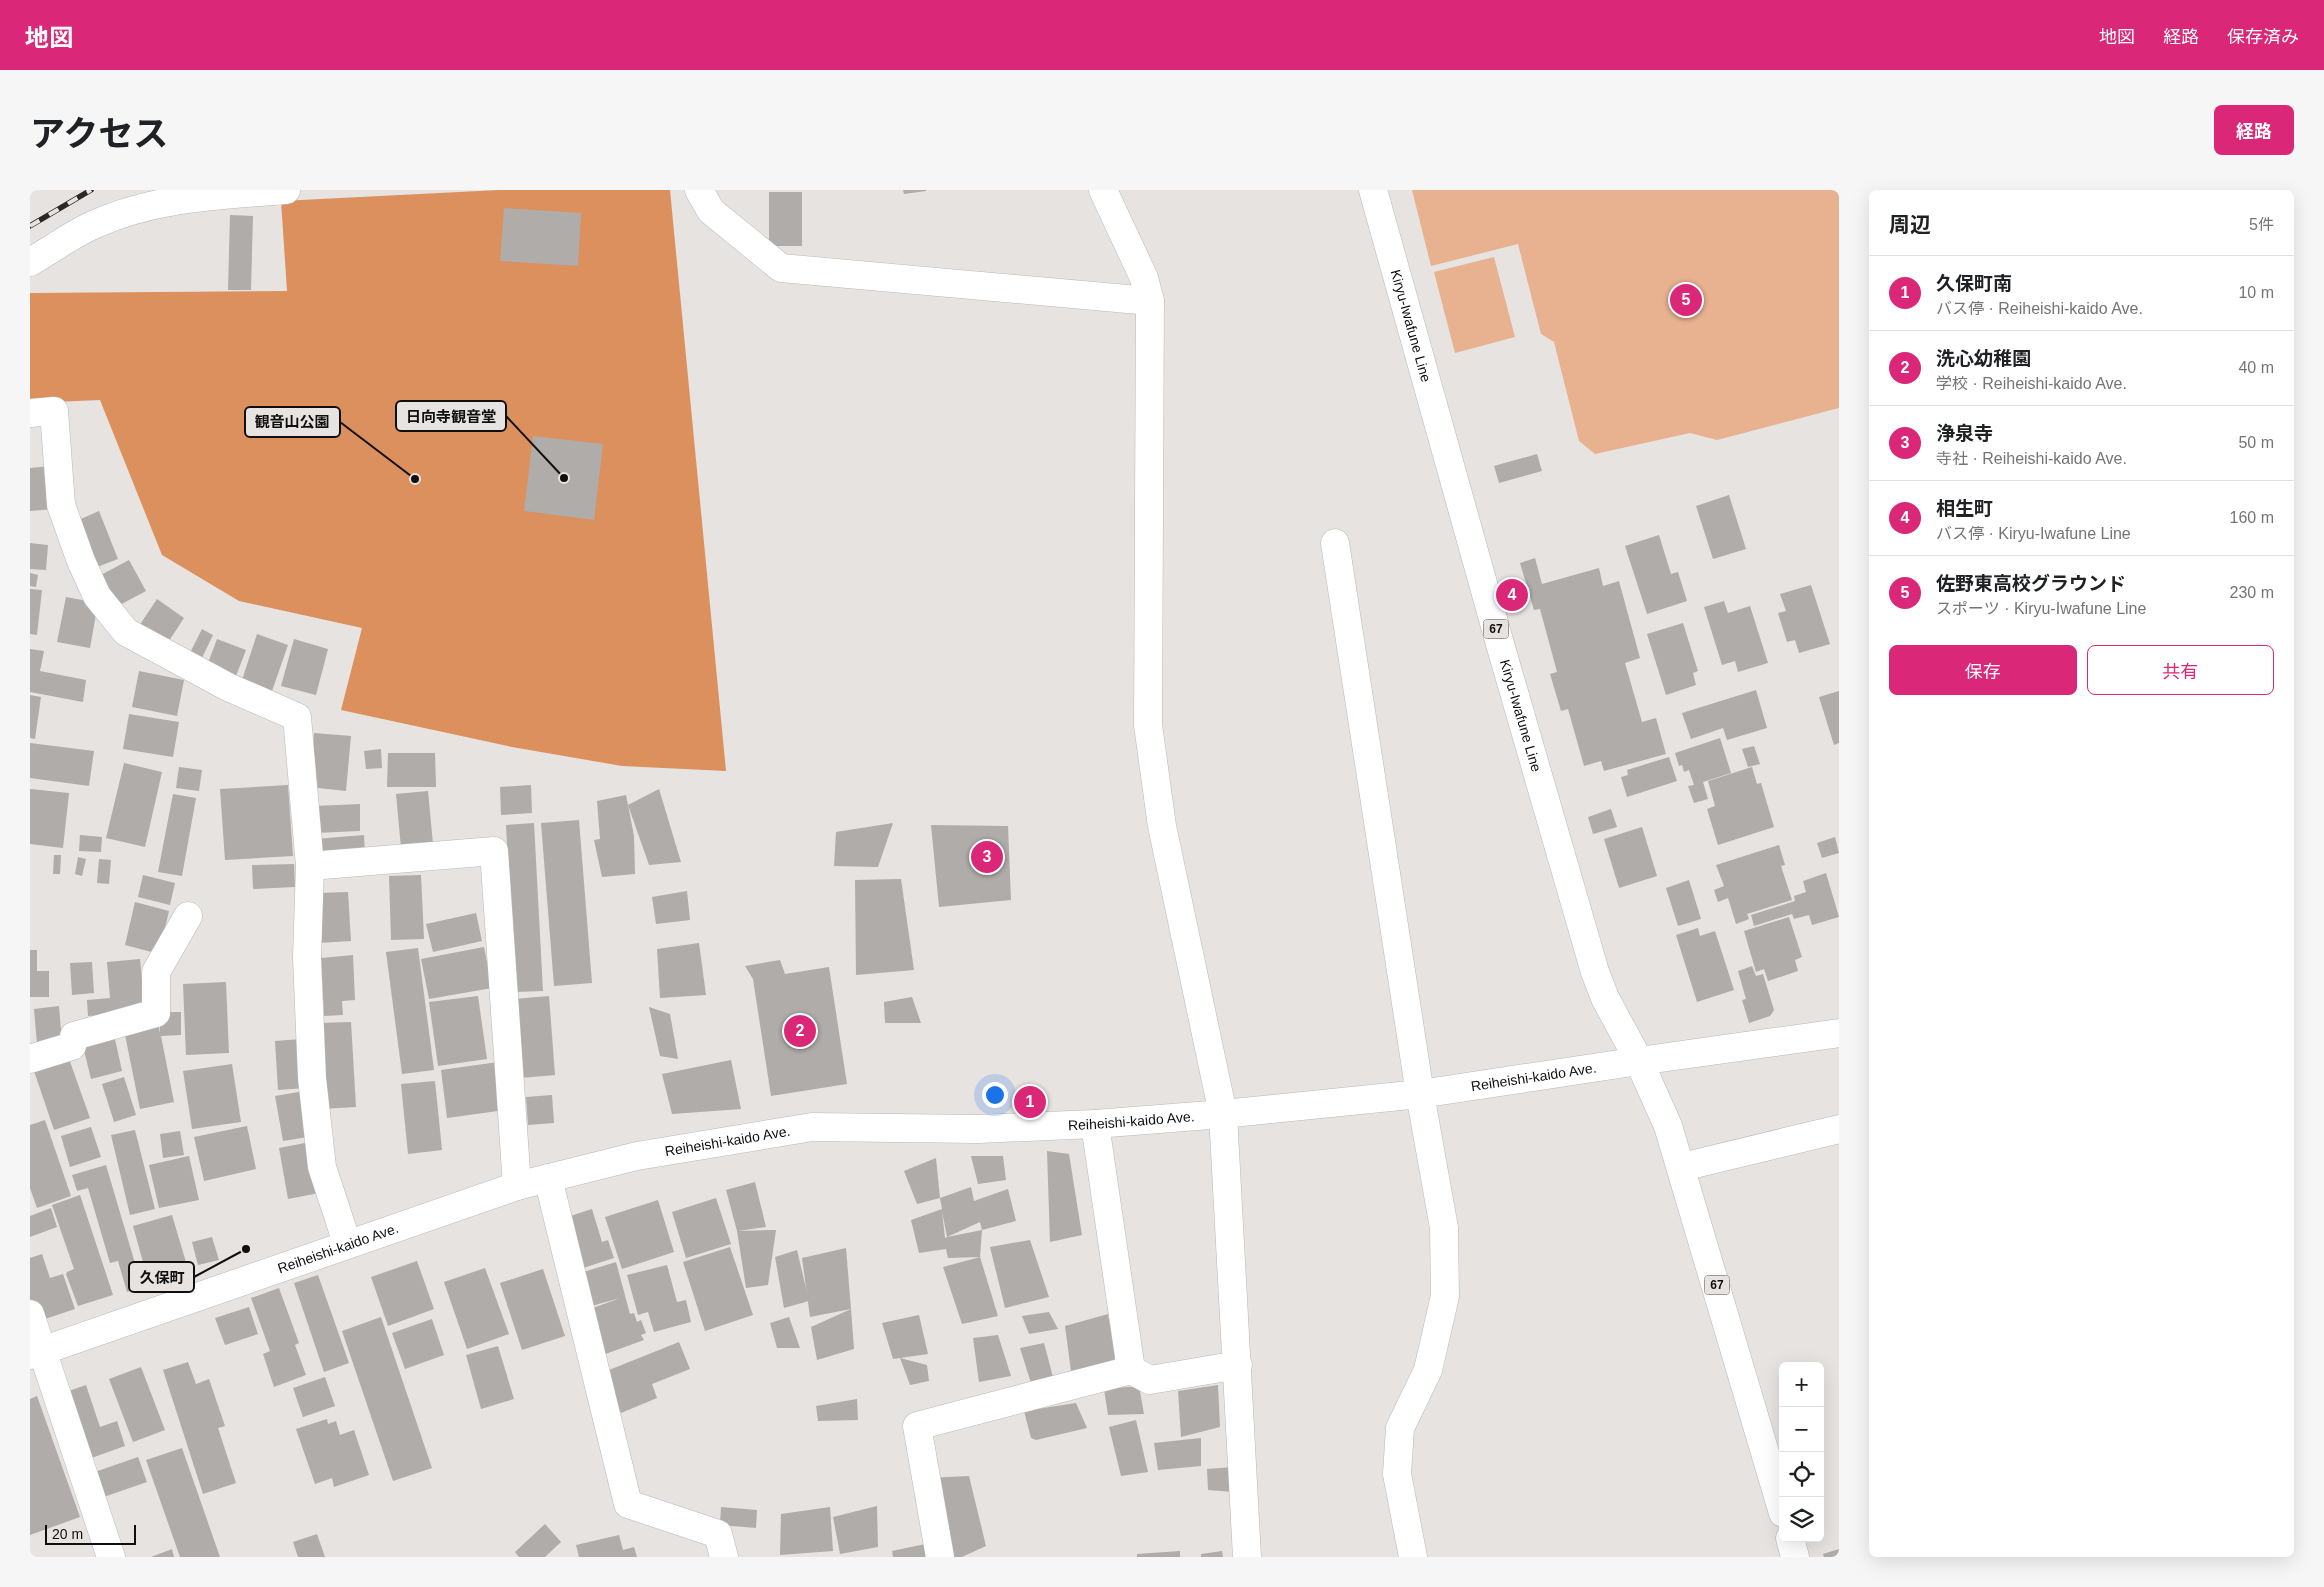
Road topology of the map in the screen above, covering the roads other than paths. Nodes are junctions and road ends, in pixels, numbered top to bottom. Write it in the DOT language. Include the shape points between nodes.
graph roads {
  1 [pos="286,190"];
  2 [pos="699,190"];
  3 [pos="1103,190"];
  4 [pos="1373,190"];
  5 [pos="30,262"];
  6 [pos="1150,301"];
  7 [pos="30,413"];
  8 [pos="1335,543"];
  9 [pos="310,866"];
  10 [pos="188,916"];
  11 [pos="1839,1033"];
  12 [pos="30,1059"];
  13 [pos="1639,1061"];
  14 [pos="1420,1094"];
  15 [pos="1223,1114"];
  16 [pos="1095,1124"];
  17 [pos="1839,1129"];
  18 [pos="1682,1167"];
  19 [pos="548,1178"];
  20 [pos="518,1186"];
  21 [pos="347,1243"];
  22 [pos="30,1314"];
  23 [pos="36,1353"];
  24 [pos="1238,1366"];
  25 [pos="1131,1370"];
  26 [pos="1779,1500"];
  27 [pos="1791,1542"];
  28 [pos="110,1557"];
  29 [pos="724,1557"];
  30 [pos="940,1557"];
  31 [pos="1247,1557"];
  32 [pos="1413,1557"];
  33 [pos="1795,1557"];
  1 -- 5 [label="street" via="184,198 125,214 92,226"];
  2 -- 6 [label="street" via="712,211 781,268"];
  3 -- 6 [label="street" via="1144,278"];
  4 -- 13 [label="street, Kiryu-Iwafune Line / 67" via="1595,972 1605,998"];
  6 -- 15 [label="street" via="1148,725 1162,826"];
  7 -- 9 [label="street" via="54,411 61,505 97,596 126,632 228,687 297,716"];
  8 -- 14 [label="street"];
  9 -- 20 [label="street" via="494,851"];
  9 -- 21 [label="street" via="307,958 312,1078 322,1166"];
  10 -- 12 [label="street" via="156,972 156,1013 74,1036 72,1046"];
  11 -- 13 [label="street, Reiheishi-kaido Ave."];
  13 -- 14 [label="street, Reiheishi-kaido Ave."];
  13 -- 18 [label="street, 67" via="1657,1097"];
  14 -- 15 [label="street, Reiheishi-kaido Ave."];
  14 -- 32 [label="street" via="1444,1228 1445,1296 1428,1370 1400,1428 1397,1474"];
  15 -- 16 [label="street, Reiheishi-kaido Ave."];
  15 -- 24 [label="street"];
  16 -- 19 [label="street, Reiheishi-kaido Ave." via="978,1128 812,1127 638,1156"];
  16 -- 25 [label="street"];
  17 -- 18 [label="street"];
  18 -- 26 [label="street, 67"];
  19 -- 20 [label="street, Reiheishi-kaido Ave."];
  19 -- 29 [label="street" via="628,1504 718,1534"];
  20 -- 21 [label="street, Reiheishi-kaido Ave."];
  21 -- 23 [label="street, Reiheishi-kaido Ave."];
  22 -- 23 [label="street"];
  23 -- 28 [label="street"];
  24 -- 25 [label="street" via="1150,1380"];
  24 -- 31 [label="street"];
  25 -- 30 [label="street" via="917,1426"];
  27 -- 33 [label="street"];
}
